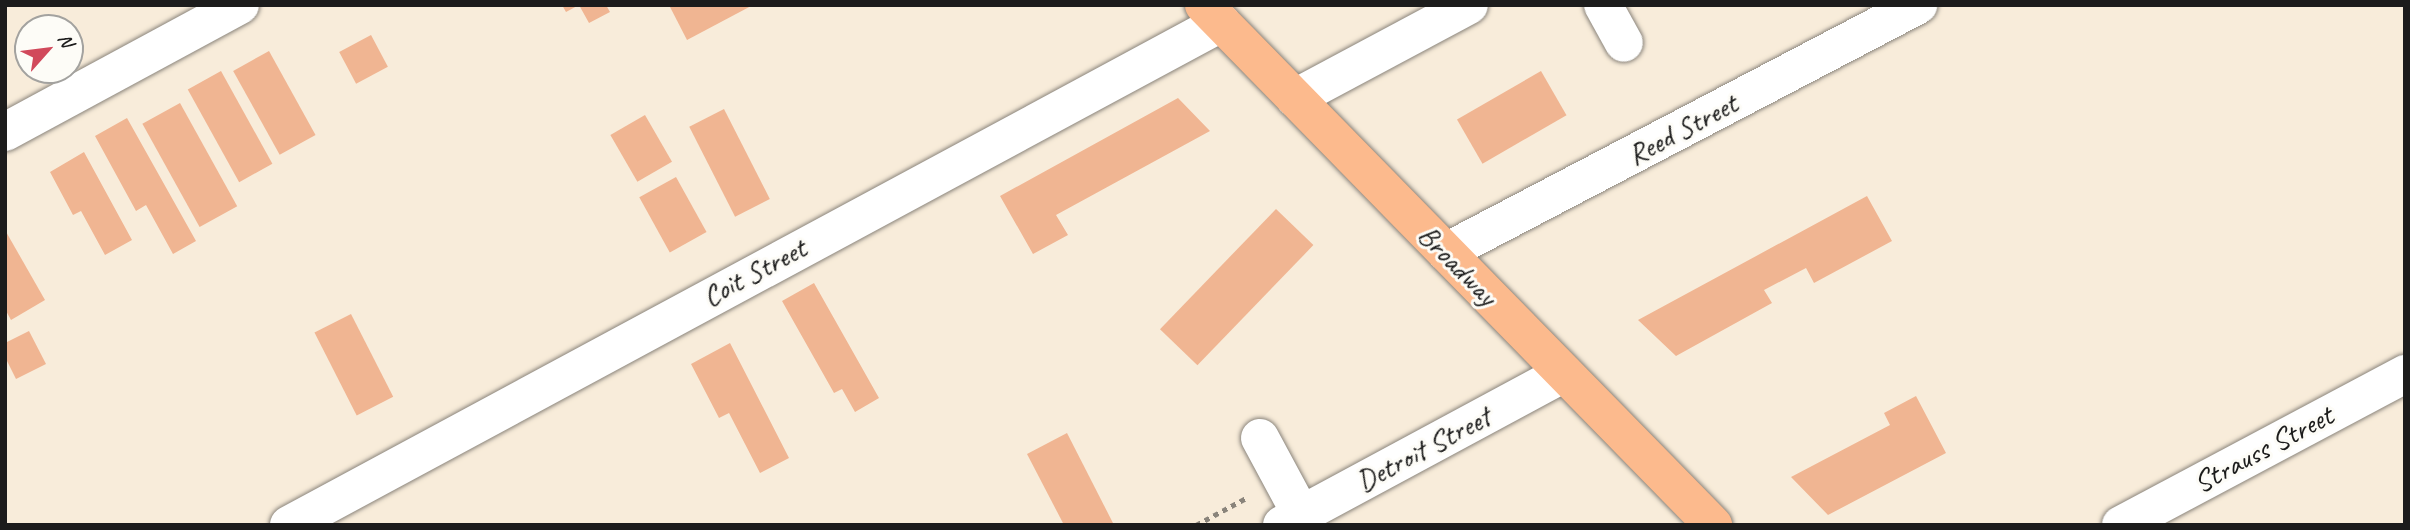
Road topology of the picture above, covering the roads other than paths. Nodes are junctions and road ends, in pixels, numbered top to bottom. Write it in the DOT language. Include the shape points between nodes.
graph roads {
  1 [pos="240,5"];
  2 [pos="1469,5"];
  3 [pos="1603,5"];
  4 [pos="1918,5"];
  5 [pos="1212,14"];
  6 [pos="1623,43"];
  7 [pos="1295,98"];
  8 [pos="5,132"];
  9 [pos="1446,252"];
  10 [pos="1564,373"];
  11 [pos="2405,374"];
  12 [pos="1260,438"];
  13 [pos="1291,520"];
  14 [pos="289,525"];
  15 [pos="1713,525"];
  16 [pos="2121,525"];
  1 -- 8 [label="street"];
  2 -- 7 [label="street"];
  3 -- 6 [label="street"];
  4 -- 9 [label="street, Reed Street"];
  5 -- 7 [label="main road, Broadway"];
  5 -- 14 [label="street, Coit Street"];
  7 -- 9 [label="main road, Broadway"];
  9 -- 10 [label="main road, Broadway"];
  10 -- 13 [label="street, Detroit Street"];
  10 -- 15 [label="main road, Broadway"];
  11 -- 16 [label="street, Strauss Street"];
  12 -- 13 [label="street"];
}
